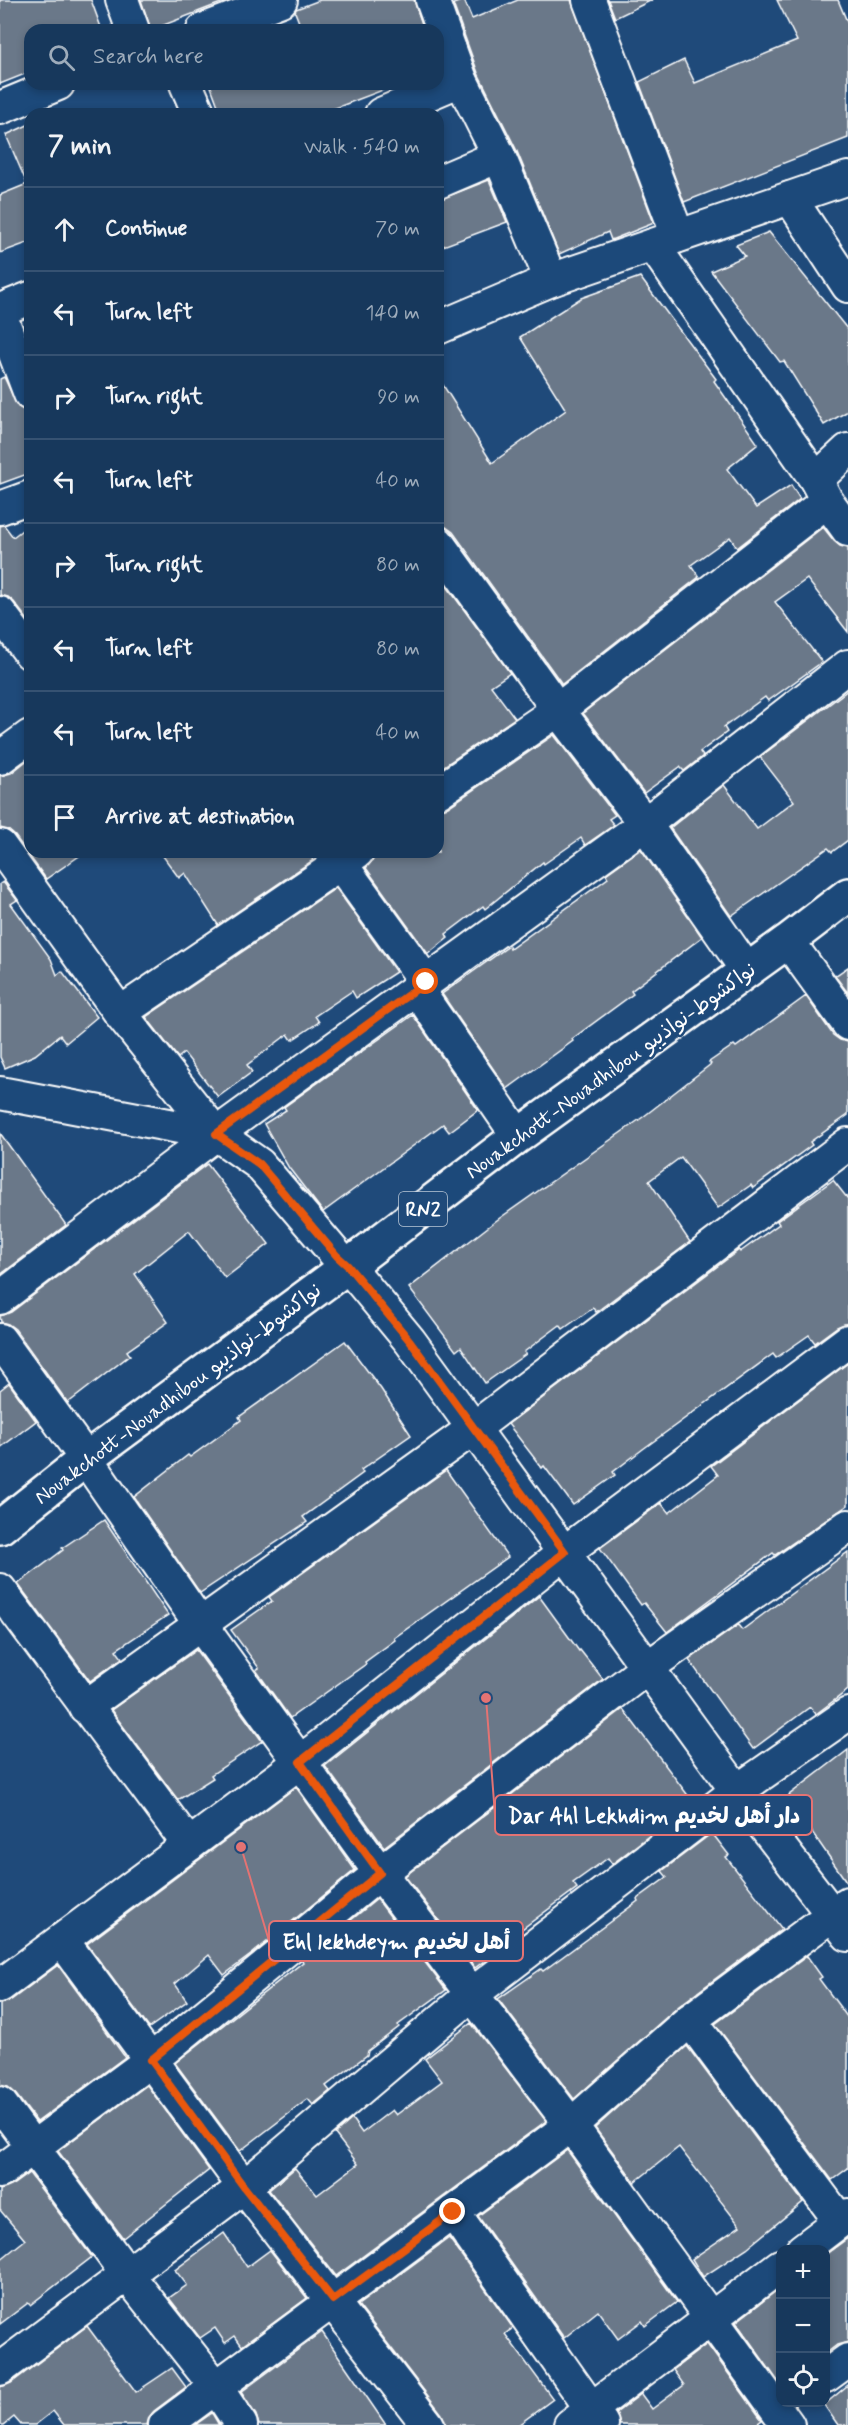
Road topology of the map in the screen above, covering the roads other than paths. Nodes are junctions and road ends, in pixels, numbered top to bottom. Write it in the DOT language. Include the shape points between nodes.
graph roads {
  1 [pos="122,0"];
  2 [pos="281,0"];
  3 [pos="432,0"];
  4 [pos="589,0"];
  5 [pos="131,24"];
  6 [pos="219,24"];
  7 [pos="441,24"];
  8 [pos="444,33"];
  9 [pos="461,80"];
  10 [pos="444,87"];
  11 [pos="44,90"];
  12 [pos="189,90"];
  13 [pos="437,90"];
  14 [pos="0,108"];
  15 [pos="196,108"];
  16 [pos="395,108"];
  17 [pos="499,156"];
  18 [pos="848,178"];
  19 [pos="444,179"];
  20 [pos="790,198"];
  21 [pos="665,241"];
  22 [pos="551,280"];
  23 [pos="848,286"];
  24 [pos="24,301"];
  25 [pos="0,312"];
  26 [pos="444,325"];
  27 [pos="24,378"];
  28 [pos="848,450"];
  29 [pos="821,490"];
  30 [pos="24,499"];
  31 [pos="0,508"];
  32 [pos="848,530"];
  33 [pos="444,551"];
  34 [pos="0,613"];
  35 [pos="24,645"];
  36 [pos="848,666"];
  37 [pos="558,710"];
  38 [pos="24,740"];
  39 [pos="0,758"];
  40 [pos="444,788"];
  41 [pos="645,824"];
  42 [pos="0,846"];
  43 [pos="340,858"];
  44 [pos="344,858"];
  45 [pos="848,895"];
  46 [pos="788,941"];
  47 [pos="746,969"];
  48 [pos="421,985"];
  49 [pos="120,1013"];
  50 [pos="848,1024"];
  51 [pos="0,1093"];
  52 [pos="216,1134"];
  53 [pos="518,1136"];
  54 [pos="848,1144"];
  55 [pos="348,1266"];
  56 [pos="0,1298"];
  57 [pos="0,1341"];
  58 [pos="848,1341"];
  59 [pos="474,1428"];
  60 [pos="86,1459"];
  61 [pos="848,1526"];
  62 [pos="0,1527"];
  63 [pos="565,1552"];
  64 [pos="0,1590"];
  65 [pos="200,1624"];
  66 [pos="648,1667"];
  67 [pos="86,1707"];
  68 [pos="848,1714"];
  69 [pos="300,1762"];
  70 [pos="738,1791"];
  71 [pos="189,1845"];
  72 [pos="380,1873"];
  73 [pos="843,1917"];
  74 [pos="62,1940"];
  75 [pos="0,1986"];
  76 [pos="471,1995"];
  77 [pos="690,2020"];
  78 [pos="151,2060"];
  79 [pos="0,2103"];
  80 [pos="571,2125"];
  81 [pos="33,2148"];
  82 [pos="0,2172"];
  83 [pos="244,2187"];
  84 [pos="453,2212"];
  85 [pos="844,2218"];
  86 [pos="809,2245"];
  87 [pos="776,2269"];
  88 [pos="127,2274"];
  89 [pos="333,2300"];
  90 [pos="710,2319"];
  91 [pos="848,2360"];
  92 [pos="0,2369"];
  93 [pos="830,2373"];
  94 [pos="216,2387"];
  95 [pos="785,2413"];
  96 [pos="588,2419"];
  97 [pos="165,2425"];
  98 [pos="241,2425"];
  99 [pos="428,2425"];
  1 -- 5 [label="street"];
  2 -- 6 [label="street"];
  3 -- 7 [label="street"];
  4 -- 21 [label="street"];
  8 -- 9 [label="street"];
  9 -- 10 [label="street"];
  9 -- 17 [label="street"];
  11 -- 14 [label="street"];
  12 -- 15 [label="street"];
  13 -- 16 [label="street"];
  17 -- 19 [label="street"];
  17 -- 22 [label="street"];
  18 -- 20 [label="street"];
  20 -- 21 [label="street"];
  20 -- 23 [label="street"];
  21 -- 22 [label="street"];
  21 -- 29 [label="street"];
  22 -- 26 [label="street"];
  24 -- 25 [label="street"];
  25 -- 27 [label="street"];
  28 -- 29 [label="street"];
  29 -- 32 [label="street"];
  29 -- 37 [label="street"];
  30 -- 31 [label="street"];
  33 -- 37 [label="street"];
  34 -- 35 [label="street"];
  36 -- 41 [label="street"];
  37 -- 40 [label="street"];
  37 -- 41 [label="street"];
  38 -- 39 [label="street"];
  41 -- 47 [label="street"];
  41 -- 48 [label="street"];
  42 -- 49 [label="street"];
  43 -- 49 [label="street"];
  44 -- 48 [label="street"];
  45 -- 46 [label="highway, Nouakchott-Nouadhibou نواكشوط-نواذيبو / RN2"];
  46 -- 47 [label="highway, Nouakchott-Nouadhibou نواكشوط-نواذيبو / RN2"];
  46 -- 50 [label="street"];
  47 -- 53 [label="highway, Nouakchott-Nouadhibou نواكشوط-نواذيبو / RN2"];
  48 -- 52 [label="street"];
  48 -- 53 [label="street"];
  49 -- 52 [label="street"];
  51 -- 52 [label="street"];
  52 -- 55 [label="street" via="259,1164"];
  52 -- 56 [label="street"];
  53 -- 55 [label="highway, Nouakchott-Nouadhibou نواكشوط-نواذيبو / RN2"];
  54 -- 59 [label="street"];
  55 -- 59 [label="street"];
  55 -- 60 [label="highway, Nouakchott-Nouadhibou نواكشوط-نواذيبو / RN2"];
  57 -- 60 [label="street"];
  58 -- 63 [label="street"];
  59 -- 63 [label="street"];
  59 -- 65 [label="street"];
  60 -- 62 [label="highway, Nouakchott-Nouadhibou نواكشوط-نواذيبو / RN2"];
  60 -- 65 [label="street"];
  61 -- 66 [label="street"];
  63 -- 66 [label="street"];
  63 -- 69 [label="street"];
  64 -- 67 [label="street"];
  65 -- 67 [label="street"];
  65 -- 69 [label="street"];
  66 -- 70 [label="street"];
  66 -- 72 [label="street"];
  67 -- 71 [label="street"];
  68 -- 70 [label="street"];
  69 -- 71 [label="street"];
  69 -- 72 [label="street"];
  70 -- 73 [label="street"];
  70 -- 76 [label="street"];
  71 -- 74 [label="street"];
  72 -- 76 [label="street"];
  72 -- 78 [label="street"];
  73 -- 77 [label="street"];
  74 -- 75 [label="street"];
  74 -- 78 [label="street"];
  76 -- 80 [label="street"];
  76 -- 83 [label="street"];
  77 -- 80 [label="street"];
  77 -- 85 [label="street"];
  78 -- 81 [label="street"];
  78 -- 83 [label="street"];
  79 -- 81 [label="street"];
  80 -- 84 [label="street"];
  80 -- 90 [label="street"];
  81 -- 82 [label="street"];
  81 -- 88 [label="street"];
  83 -- 88 [label="street"];
  83 -- 89 [label="street"];
  84 -- 89 [label="street"];
  84 -- 96 [label="street"];
  85 -- 86 [label="street"];
  87 -- 90 [label="street"];
  88 -- 92 [label="street"];
  88 -- 94 [label="street"];
  89 -- 94 [label="street"];
  89 -- 99 [label="street"];
  90 -- 95 [label="street"];
  90 -- 96 [label="street"];
  91 -- 93 [label="street"];
  94 -- 97 [label="street"];
  94 -- 98 [label="street"];
}
